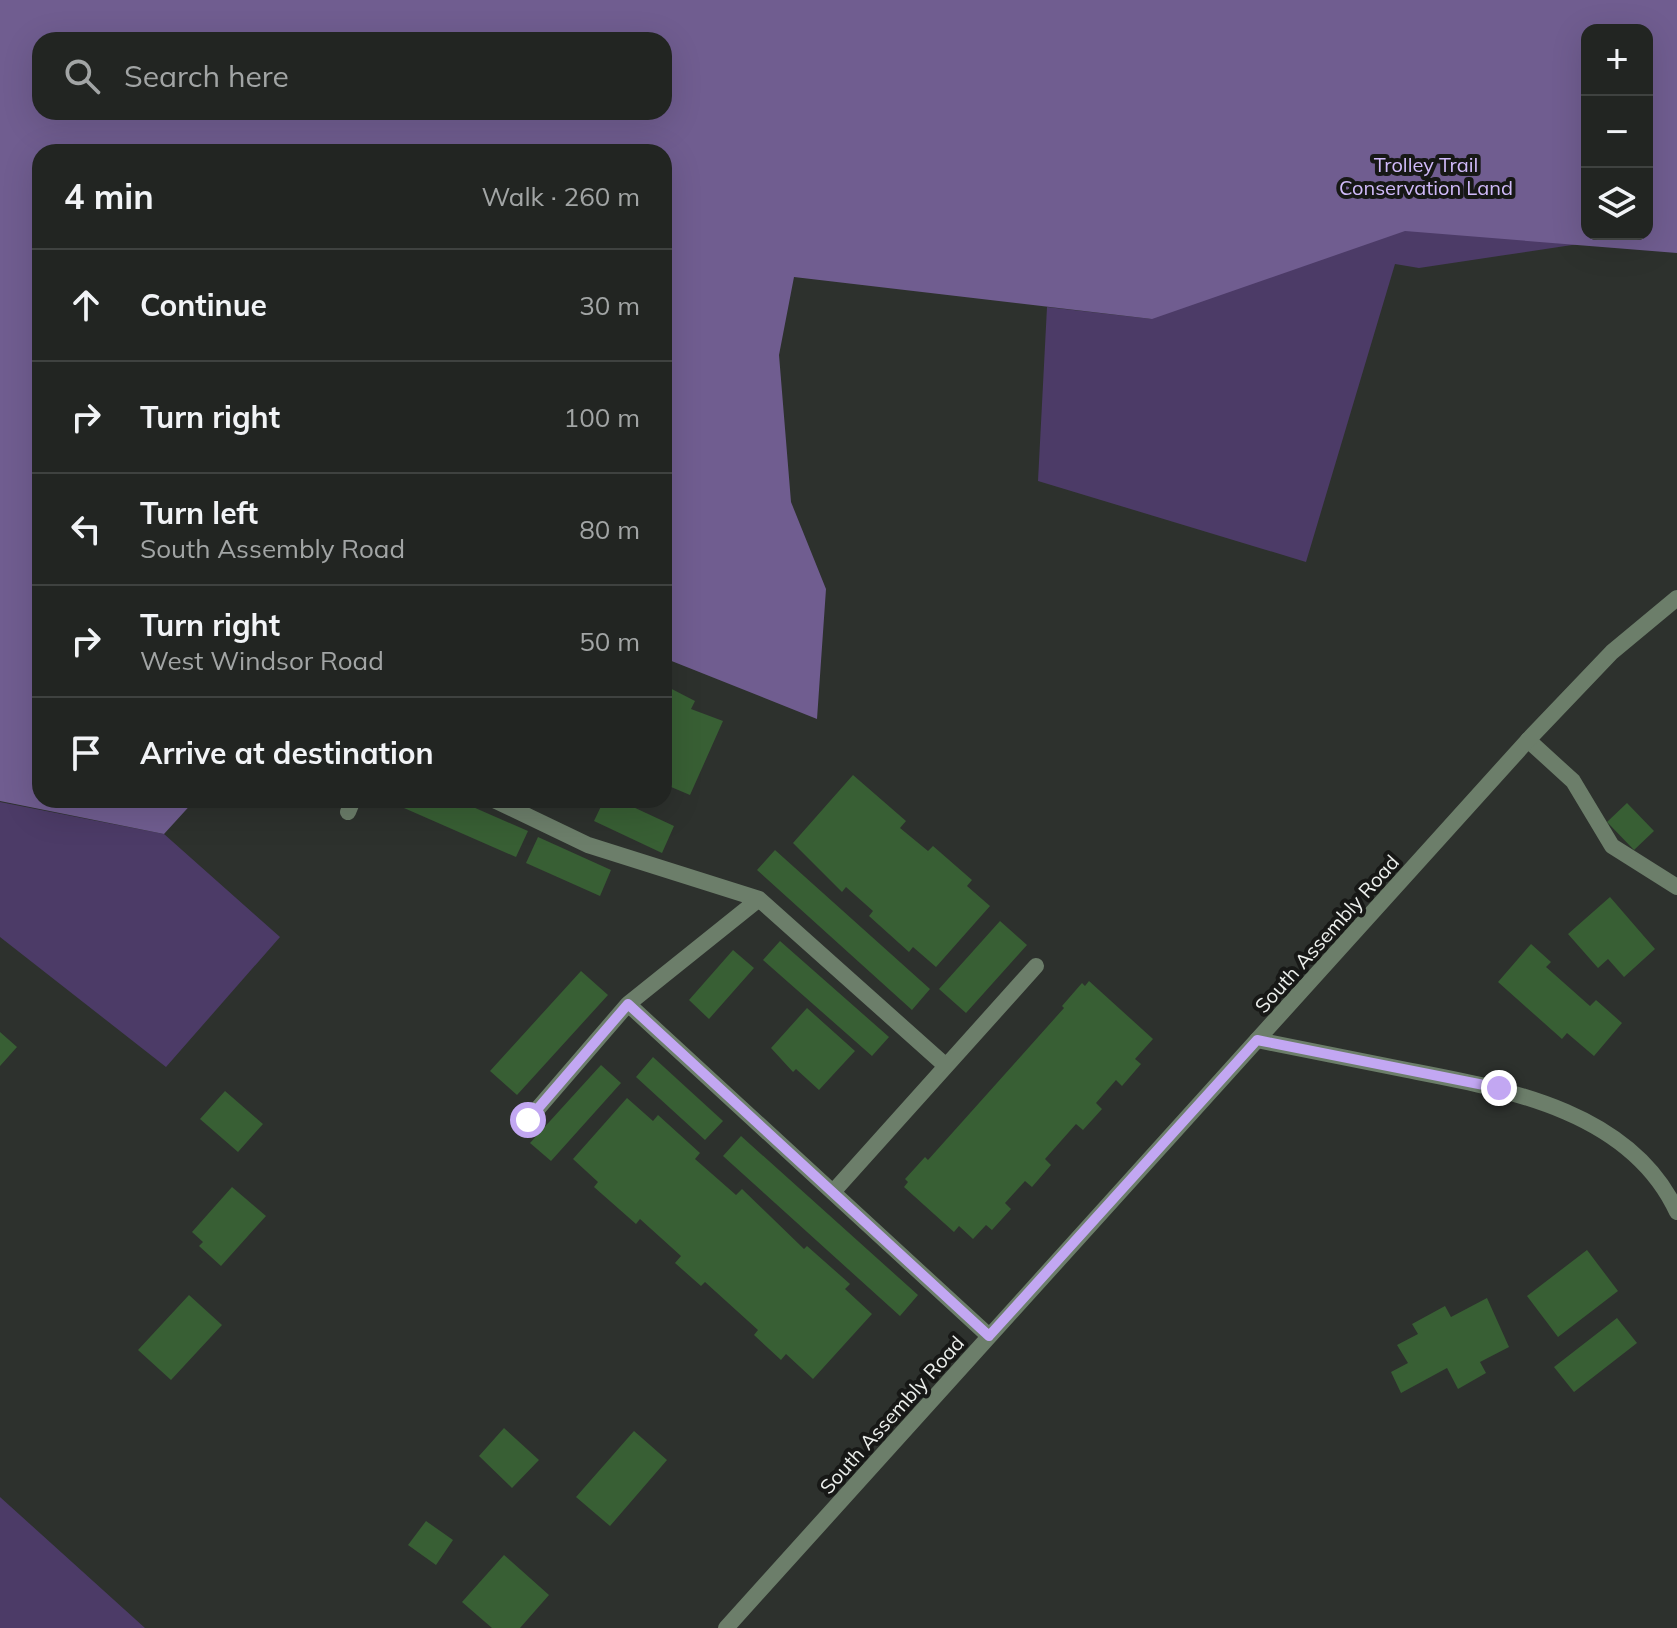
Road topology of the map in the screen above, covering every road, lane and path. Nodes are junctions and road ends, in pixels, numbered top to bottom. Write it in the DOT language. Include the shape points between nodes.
graph roads {
  1 [pos="1677,598"];
  2 [pos="1528,740"];
  3 [pos="511,808"];
  4 [pos="1677,887"];
  5 [pos="759,899"];
  6 [pos="1036,966"];
  7 [pos="628,1004"];
  8 [pos="1257,1040"];
  9 [pos="946,1066"];
  10 [pos="528,1120"];
  11 [pos="833,1192"];
  12 [pos="1677,1212"];
  13 [pos="989,1336"];
  14 [pos="726,1628"];
  1 -- 2 [label="street, South Assembly Road" via="1612,652"];
  2 -- 4 [label="street" via="1573,781 1612,846"];
  2 -- 8 [label="street, South Assembly Road"];
  3 -- 5 [label="street" via="588,845"];
  5 -- 7 [label="street"];
  5 -- 9 [label="street"];
  6 -- 9 [label="street"];
  7 -- 10 [label="street"];
  7 -- 11 [label="street"];
  8 -- 12 [label="street" via="1499,1088 1552,1105 1634,1153 1666,1188"];
  8 -- 13 [label="street, South Assembly Road"];
  9 -- 11 [label="street"];
  11 -- 13 [label="street"];
  13 -- 14 [label="street, South Assembly Road"];
}
